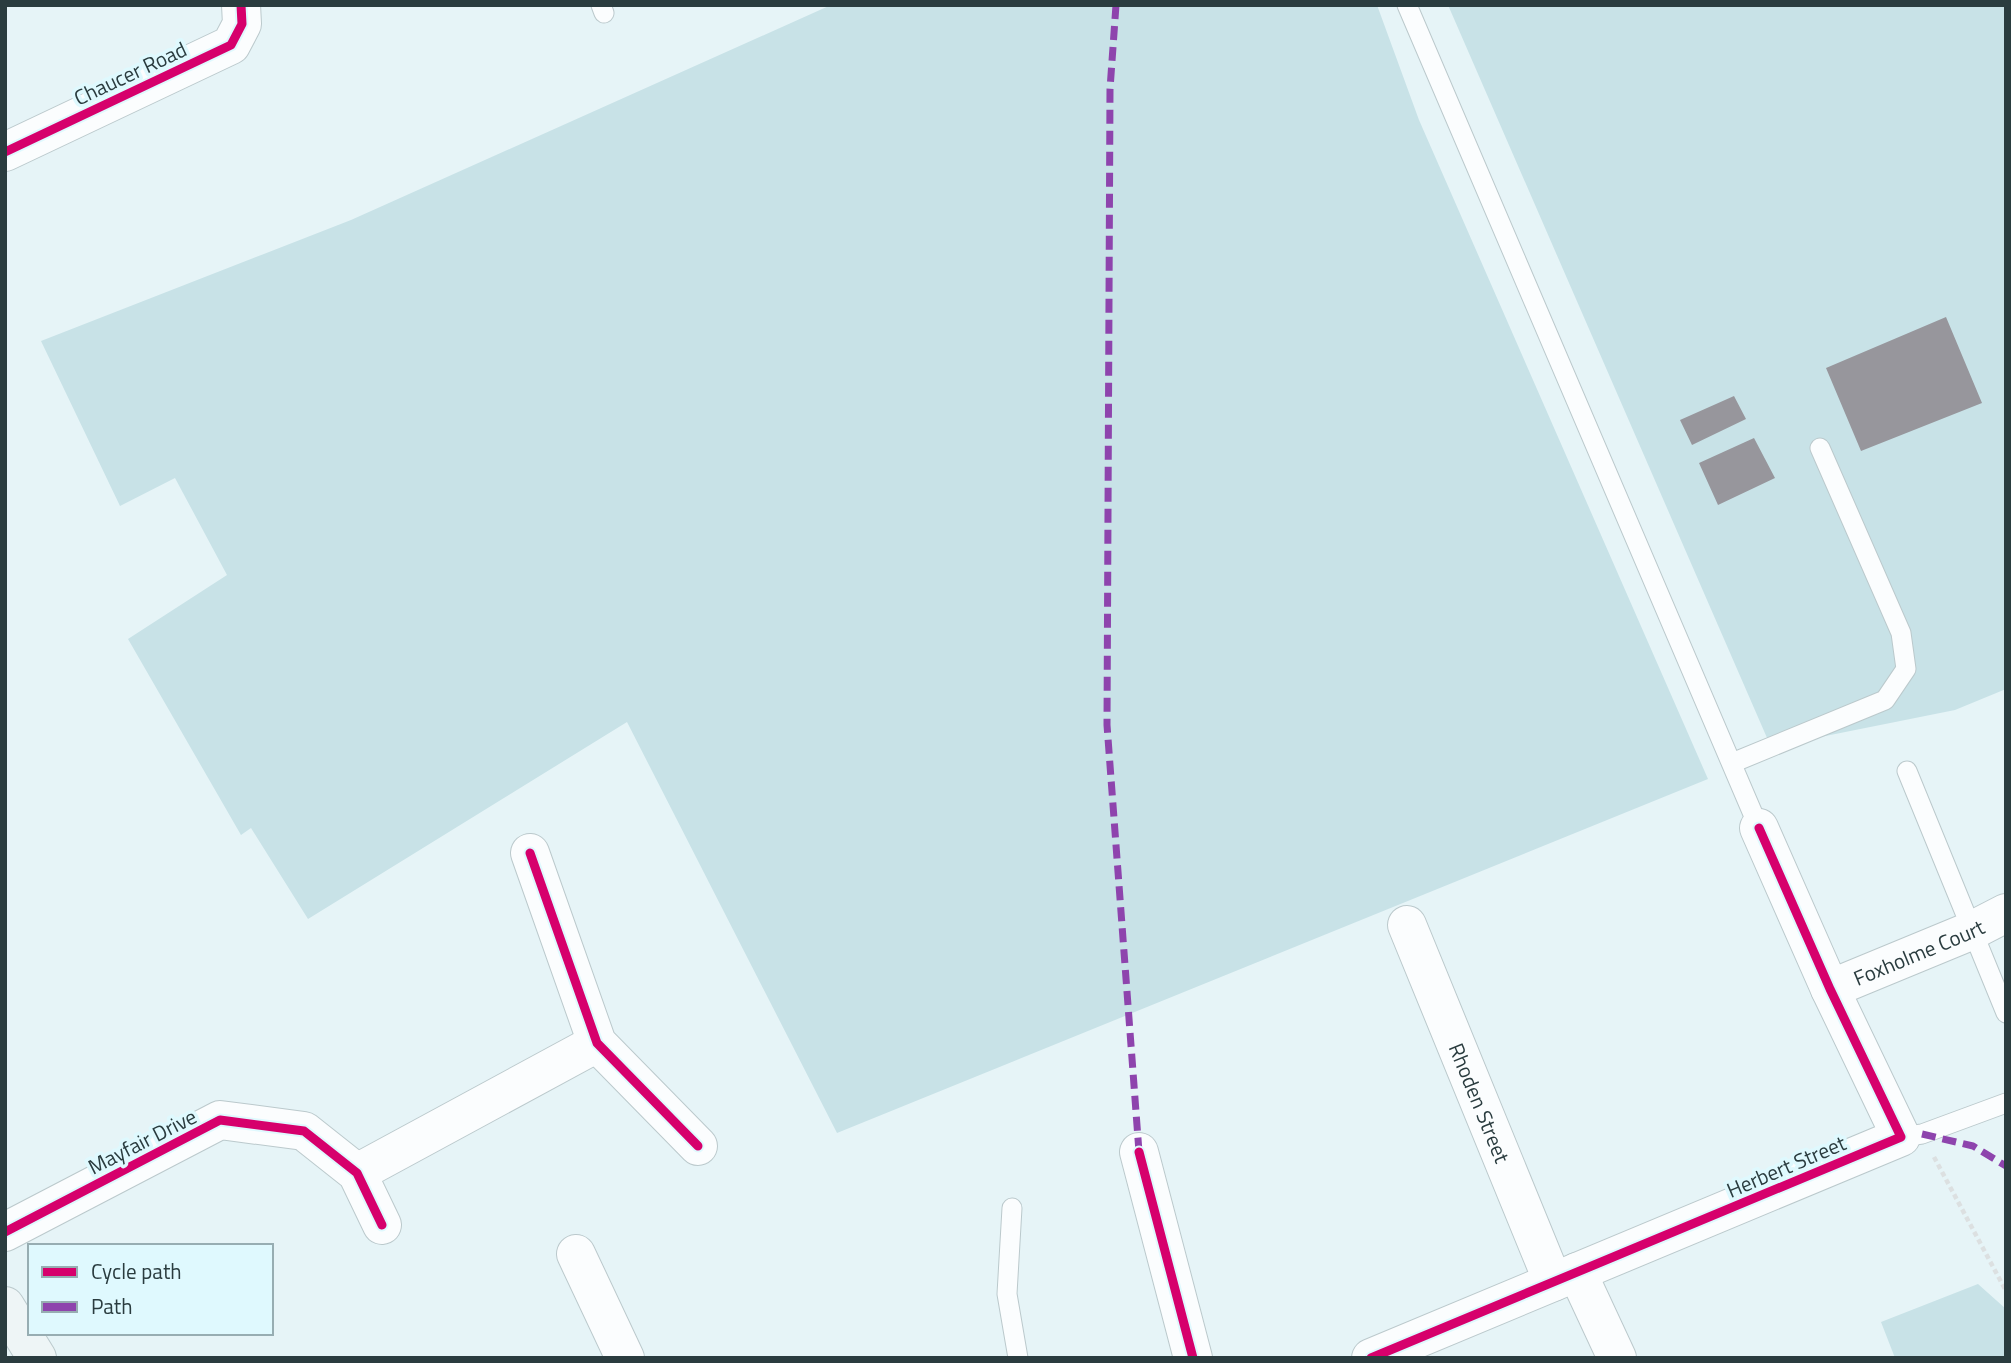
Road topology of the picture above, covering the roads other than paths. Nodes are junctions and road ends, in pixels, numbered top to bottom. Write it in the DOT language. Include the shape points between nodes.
graph roads {
  1 [pos="241,5"];
  2 [pos="1407,5"];
  3 [pos="5,152"];
  4 [pos="1820,447"];
  5 [pos="1732,763"];
  6 [pos="1907,771"];
  7 [pos="1759,828"];
  8 [pos="530,853"];
  9 [pos="2006,912"];
  10 [pos="1407,925"];
  11 [pos="1973,930"];
  12 [pos="1830,989"];
  13 [pos="2006,1013"];
  14 [pos="597,1043"];
  15 [pos="2006,1103"];
  16 [pos="1911,1136"];
  17 [pos="698,1146"];
  18 [pos="1139,1152"];
  19 [pos="357,1173"];
  20 [pos="1012,1208"];
  21 [pos="382,1225"];
  22 [pos="5,1232"];
  23 [pos="576,1254"];
  24 [pos="1565,1277"];
  25 [pos="5,1306"];
  26 [pos="37,1358"];
  27 [pos="625,1358"];
  28 [pos="1018,1358"];
  29 [pos="1193,1358"];
  30 [pos="1371,1358"];
  31 [pos="1617,1358"];
  1 -- 3 [label="street, Chaucer Road" via="242,24 231,45"];
  2 -- 5 [label="lane"];
  4 -- 5 [label="lane" via="1900,633 1906,669 1885,699"];
  5 -- 7 [label="lane"];
  6 -- 11 [label="lane"];
  7 -- 12 [label="street"];
  8 -- 14 [label="street"];
  9 -- 11 [label="street, Foxholme Court"];
  10 -- 24 [label="street, Rhoden Street"];
  11 -- 12 [label="street, Foxholme Court"];
  11 -- 13 [label="lane"];
  12 -- 16 [label="street"];
  14 -- 17 [label="street"];
  14 -- 19 [label="street"];
  15 -- 16 [label="lane"];
  16 -- 24 [label="street, Herbert Street"];
  18 -- 29 [label="street"];
  19 -- 21 [label="street, Mayfair Drive"];
  19 -- 22 [label="street, Mayfair Drive" via="304,1131 220,1120"];
  20 -- 28 [label="lane" via="1007,1294"];
  23 -- 27 [label="street"];
  24 -- 30 [label="street, Herbert Street"];
  24 -- 31 [label="street, Rhoden Street"];
  25 -- 26 [label="street"];
}
